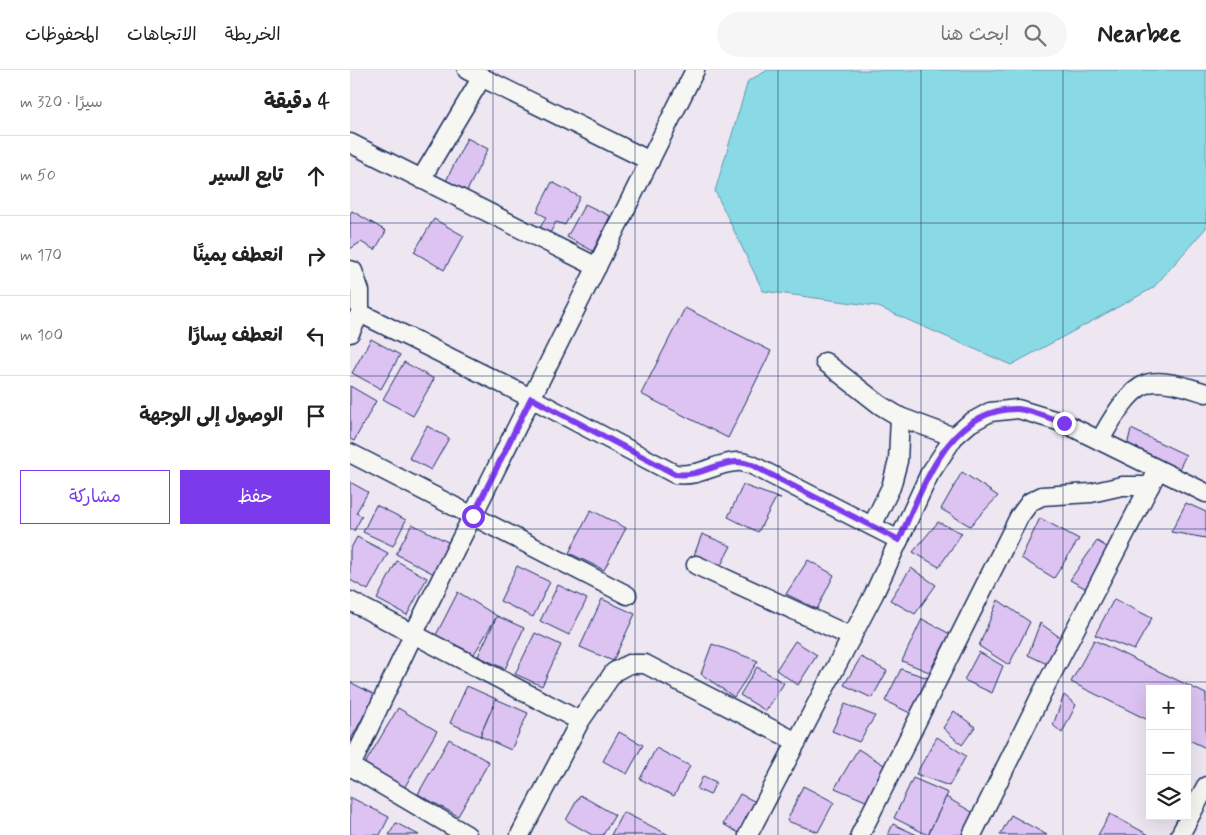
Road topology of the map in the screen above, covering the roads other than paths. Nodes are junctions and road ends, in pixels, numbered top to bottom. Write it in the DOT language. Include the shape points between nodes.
graph roads {
  1 [pos="695,70"];
  2 [pos="475,74"];
  3 [pos="350,143"];
  4 [pos="650,161"];
  5 [pos="421,179"];
  6 [pos="597,267"];
  7 [pos="350,270"];
  8 [pos="360,313"];
  9 [pos="350,333"];
  10 [pos="825,362"];
  11 [pos="1206,393"];
  12 [pos="531,398"];
  13 [pos="900,417"];
  14 [pos="954,437"];
  15 [pos="1100,440"];
  16 [pos="350,452"];
  17 [pos="1158,469"];
  18 [pos="1150,486"];
  19 [pos="1206,493"];
  20 [pos="473,516"];
  21 [pos="872,526"];
  22 [pos="899,540"];
  23 [pos="696,565"];
  24 [pos="627,595"];
  25 [pos="350,601"];
  26 [pos="414,633"];
  27 [pos="852,637"];
  28 [pos="580,721"];
  29 [pos="797,742"];
  30 [pos="350,767"];
  31 [pos="1206,786"];
  32 [pos="467,835"];
  33 [pos="520,835"];
  34 [pos="748,835"];
  35 [pos="860,835"];
  36 [pos="972,835"];
  37 [pos="1180,835"];
  1 -- 4 [label="street"];
  2 -- 4 [label="street"];
  2 -- 5 [label="street"];
  3 -- 5 [label="street"];
  4 -- 6 [label="street"];
  5 -- 6 [label="street"];
  6 -- 12 [label="street"];
  7 -- 8 [label="street" via="360,291"];
  8 -- 9 [label="street"];
  8 -- 12 [label="street"];
  10 -- 13 [label="street"];
  11 -- 15 [label="street" via="1176,385 1147,384 1136,389"];
  12 -- 20 [label="street"];
  12 -- 21 [label="street" via="675,474 700,473 737,462 752,465"];
  13 -- 14 [label="street"];
  13 -- 21 [label="street" via="898,461 891,487"];
  14 -- 15 [label="street" via="990,412 1018,408 1064,423"];
  14 -- 22 [label="street" via="929,475"];
  15 -- 17 [label="street"];
  16 -- 20 [label="street"];
  17 -- 18 [label="street"];
  17 -- 19 [label="street"];
  18 -- 35 [label="street" via="1122,486 1091,493 1042,496 1030,502 1019,517"];
  18 -- 36 [label="street"];
  20 -- 24 [label="street"];
  20 -- 26 [label="street"];
  21 -- 22 [label="street"];
  22 -- 27 [label="street"];
  23 -- 27 [label="street"];
  25 -- 26 [label="street"];
  26 -- 28 [label="street"];
  26 -- 30 [label="street"];
  27 -- 29 [label="street"];
  28 -- 29 [label="street" via="614,672 629,664 645,664"];
  28 -- 33 [label="street"];
  29 -- 34 [label="street"];
  30 -- 32 [label="street"];
  31 -- 37 [label="street"];
}
